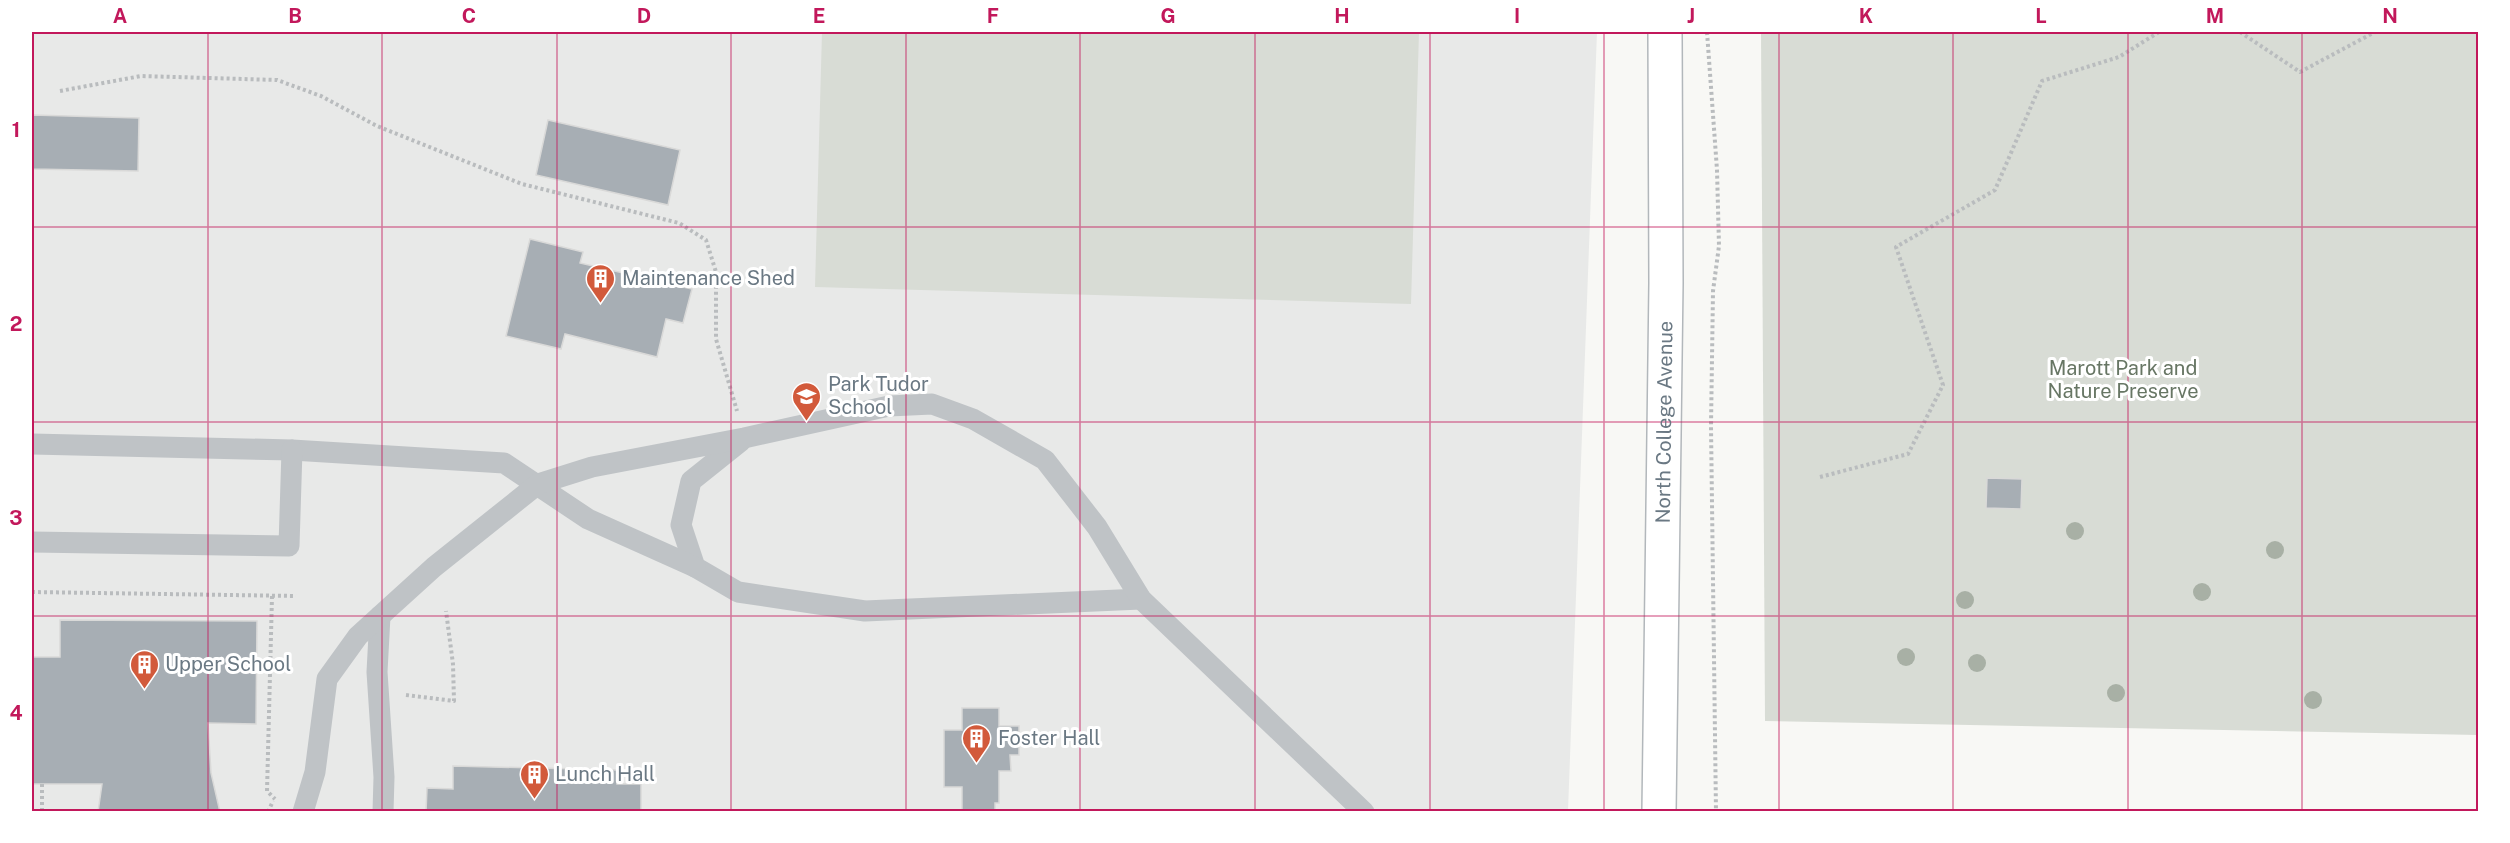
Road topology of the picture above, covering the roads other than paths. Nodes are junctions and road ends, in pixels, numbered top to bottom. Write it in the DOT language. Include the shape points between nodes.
graph roads {
  1 [pos="1665,32"];
  2 [pos="744,438"];
  3 [pos="32,444"];
  4 [pos="292,450"];
  5 [pos="538,484"];
  6 [pos="32,542"];
  7 [pos="695,567"];
  8 [pos="1141,599"];
  9 [pos="380,616"];
  10 [pos="303,812"];
  11 [pos="383,812"];
  12 [pos="1364,812"];
  13 [pos="1659,812"];
  1 -- 13 [label="main road, North College Avenue"];
  2 -- 5 [label="lane" via="592,467"];
  2 -- 7 [label="lane" via="691,481 681,525"];
  2 -- 8 [label="lane" via="889,406 932,404 973,419 1045,460 1096,527"];
  3 -- 4 [label="lane"];
  4 -- 5 [label="lane" via="504,464"];
  4 -- 6 [label="lane" via="289,546"];
  5 -- 7 [label="lane" via="588,519"];
  5 -- 9 [label="lane"];
  7 -- 8 [label="lane" via="738,592 865,611"];
  8 -- 12 [label="lane"];
  9 -- 10 [label="lane" via="358,636 327,680 315,772"];
  9 -- 11 [label="lane" via="377,672"];
}
